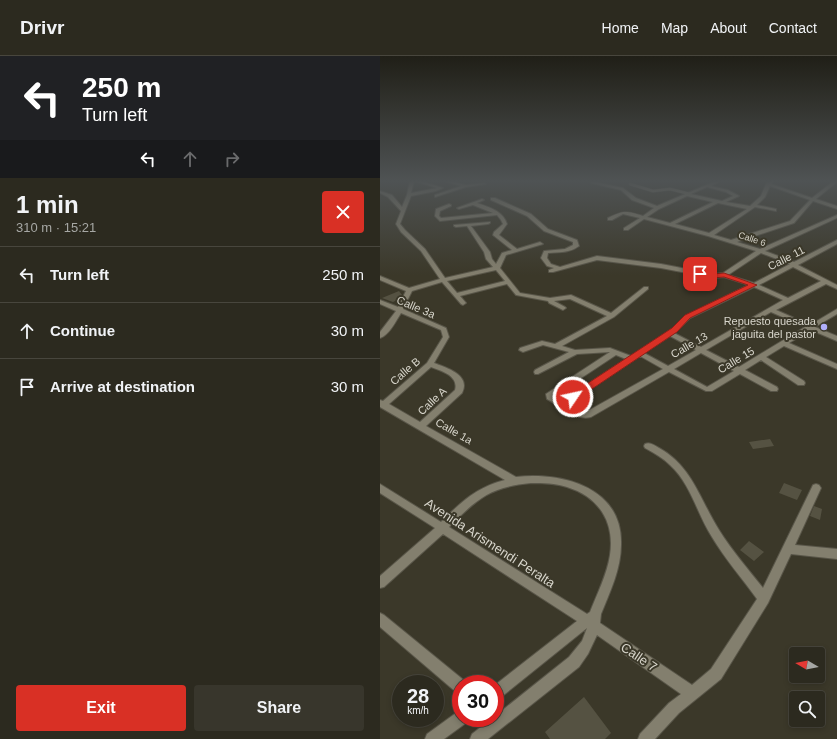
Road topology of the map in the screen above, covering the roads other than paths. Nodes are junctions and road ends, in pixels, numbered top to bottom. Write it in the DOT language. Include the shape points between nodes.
graph roads {
  1 [pos="403,211"];
  2 [pos="438,212"];
  3 [pos="493,212"];
  4 [pos="522,212"];
  5 [pos="650,212"];
  6 [pos="697,212"];
  7 [pos="746,212"];
  8 [pos="802,212"];
  9 [pos="498,214"];
  10 [pos="837,216"];
  11 [pos="642,217"];
  12 [pos="610,219"];
  13 [pos="488,223"];
  14 [pos="671,224"];
  15 [pos="468,225"];
  16 [pos="456,226"];
  17 [pos="626,229"];
  18 [pos="710,235"];
  19 [pos="731,242"];
  20 [pos="837,242"];
  21 [pos="540,244"];
  22 [pos="515,250"];
  23 [pos="760,251"];
  24 [pos="794,265"];
  25 [pos="497,268"];
  26 [pos="559,268"];
  27 [pos="551,271"];
  28 [pos="724,275"];
  29 [pos="380,278"];
  30 [pos="443,280"];
  31 [pos="509,282"];
  32 [pos="824,282"];
  33 [pos="754,285"];
  34 [pos="837,287"];
  35 [pos="646,288"];
  36 [pos="409,290"];
  37 [pos="456,295"];
  38 [pos="550,300"];
  39 [pos="788,300"];
  40 [pos="380,302"];
  41 [pos="463,303"];
  42 [pos="563,308"];
  43 [pos="771,310"];
  44 [pos="400,311"];
  45 [pos="837,311"];
  46 [pos="612,316"];
  47 [pos="810,328"];
  48 [pos="444,329"];
  49 [pos="669,333"];
  50 [pos="380,336"];
  51 [pos="837,340"];
  52 [pos="785,344"];
  53 [pos="556,346"];
  54 [pos="523,350"];
  55 [pos="702,350"];
  56 [pos="575,352"];
  57 [pos="615,352"];
  58 [pos="639,353"];
  59 [pos="761,357"];
  60 [pos="630,358"];
  61 [pos="430,364"];
  62 [pos="837,367"];
  63 [pos="670,368"];
  64 [pos="739,370"];
  65 [pos="538,372"];
  66 [pos="801,383"];
  67 [pos="774,389"];
  68 [pos="382,404"];
  69 [pos="562,405"];
  70 [pos="421,426"];
  71 [pos="648,446"];
  72 [pos="515,481"];
  73 [pos="380,488"];
  74 [pos="816,488"];
  75 [pos="441,528"];
  76 [pos="788,549"];
  77 [pos="837,554"];
  78 [pos="380,583"];
  79 [pos="764,599"];
  80 [pos="380,619"];
  81 [pos="591,621"];
  82 [pos="452,679"];
  83 [pos="504,686"];
  84 [pos="692,693"];
  85 [pos="504,714"];
  86 [pos="452,725"];
  87 [pos="489,727"];
  88 [pos="432,739"];
  89 [pos="477,739"];
  90 [pos="645,739"];
  1 -- 30 [label="street" via="398,224 423,250"];
  2 -- 9 [label="street" via="440,220"];
  3 -- 9 [label="street"];
  4 -- 26 [label="street" via="546,230 575,241 576,246 570,250 546,252 544,258 549,265"];
  5 -- 11 [label="street"];
  6 -- 14 [label="street"];
  7 -- 18 [label="street"];
  8 -- 19 [label="street" via="792,222"];
  9 -- 22 [label="street" via="505,222 496,235"];
  10 -- 23 [label="street"];
  11 -- 12 [label="street, Calle 6" via="625,213"];
  11 -- 14 [label="street, Calle 6"];
  11 -- 17 [label="street"];
  13 -- 15 [label="street"];
  14 -- 18 [label="street, Calle 6"];
  15 -- 16 [label="street"];
  15 -- 25 [label="street"];
  18 -- 19 [label="street, Calle 6"];
  19 -- 23 [label="street, Calle 6"];
  20 -- 24 [label="street, Calle 11"];
  21 -- 22 [label="street"];
  22 -- 25 [label="street" via="503,255"];
  23 -- 24 [label="street, Calle 6"];
  23 -- 28 [label="street"];
  24 -- 32 [label="street, Calle 6"];
  24 -- 33 [label="street, Calle 11"];
  25 -- 30 [label="street"];
  25 -- 31 [label="street"];
  26 -- 27 [label="street"];
  26 -- 28 [label="street" via="598,258 713,276"];
  28 -- 33 [label="street"];
  29 -- 36 [label="street"];
  30 -- 36 [label="street"];
  30 -- 37 [label="street"];
  31 -- 37 [label="street"];
  31 -- 38 [label="street" via="518,294"];
  32 -- 34 [label="street, Calle 6"];
  32 -- 39 [label="street, Calle 13"];
  33 -- 39 [label="street"];
  33 -- 49 [label="street, Calle 11" via="688,317"];
  35 -- 46 [label="street"];
  36 -- 44 [label="street"];
  37 -- 41 [label="street"];
  38 -- 42 [label="street"];
  38 -- 46 [label="street" via="571,297"];
  39 -- 43 [label="street, Calle 13"];
  40 -- 44 [label="street, Calle 3a"];
  43 -- 47 [label="street"];
  43 -- 55 [label="street, Calle 13"];
  44 -- 48 [label="street, Calle 3a"];
  44 -- 50 [label="street"];
  45 -- 47 [label="street, Calle 15"];
  46 -- 53 [label="street"];
  47 -- 51 [label="street"];
  47 -- 52 [label="street, Calle 15"];
  48 -- 61 [label="street, Calle B" via="446,337"];
  49 -- 55 [label="street"];
  49 -- 58 [label="street, Calle 11"];
  52 -- 59 [label="street, Calle 15"];
  52 -- 62 [label="street"];
  53 -- 54 [label="street" via="542,343"];
  53 -- 56 [label="street"];
  55 -- 63 [label="street, Calle 13"];
  55 -- 64 [label="street"];
  56 -- 57 [label="street"];
  56 -- 65 [label="street"];
  57 -- 60 [label="street"];
  57 -- 69 [label="street" via="549,395"];
  58 -- 60 [label="street, Calle 11"];
  58 -- 63 [label="street"];
  59 -- 64 [label="street, Calle 15"];
  59 -- 66 [label="street"];
  60 -- 69 [label="street, Calle 11"];
  61 -- 68 [label="street, Calle B"];
  61 -- 70 [label="street, Calle A" via="457,377 461,381 461,386 459,391"];
  63 -- 64 [label="street, Calle 15" via="707,389"];
  63 -- 69 [label="street, Calle 13" via="586,415 580,415"];
  64 -- 67 [label="street"];
  68 -- 70 [label="street, Calle 1a"];
  70 -- 72 [label="street, Calle 1a"];
  71 -- 79 [label="street" via="676,464 687,477 714,532"];
  72 -- 75 [label="street" via="480,494"];
  72 -- 81 [label="street" via="560,481 578,486 598,499 609,514 616,534 613,568"];
  73 -- 75 [label="street, Avenida Arismendi Peralta"];
  74 -- 76 [label="street"];
  75 -- 78 [label="street"];
  75 -- 81 [label="street, Avenida Arismendi Peralta"];
  76 -- 77 [label="street"];
  76 -- 79 [label="street"];
  79 -- 84 [label="street" via="716,674"];
  80 -- 82 [label="street"];
  81 -- 83 [label="street"];
  81 -- 84 [label="street, Calle 7"];
  81 -- 85 [label="street" via="582,653 574,662"];
  84 -- 90 [label="street"];
  86 -- 88 [label="street"];
  87 -- 89 [label="street"];
}
